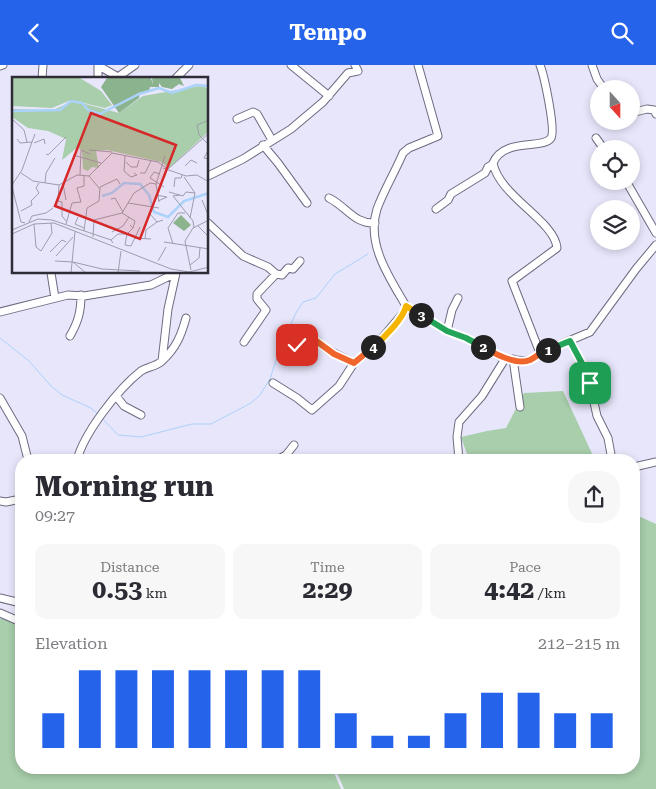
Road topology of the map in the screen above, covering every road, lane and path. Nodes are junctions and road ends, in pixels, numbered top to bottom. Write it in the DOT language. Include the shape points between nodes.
graph roads {
  1 [pos="98,65"];
  2 [pos="135,65"];
  3 [pos="189,65"];
  4 [pos="291,65"];
  5 [pos="355,65"];
  6 [pos="418,65"];
  7 [pos="540,65"];
  8 [pos="592,65"];
  9 [pos="177,77"];
  10 [pos="598,80"];
  11 [pos="329,96"];
  12 [pos="640,111"];
  13 [pos="656,114"];
  14 [pos="237,119"];
  15 [pos="596,137"];
  16 [pos="272,140"];
  17 [pos="598,140"];
  18 [pos="263,145"];
  19 [pos="492,164"];
  20 [pos="209,176"];
  21 [pos="631,190"];
  22 [pos="329,198"];
  23 [pos="307,203"];
  24 [pos="436,209"];
  25 [pos="375,223"];
  26 [pos="209,224"];
  27 [pos="656,233"];
  28 [pos="654,250"];
  29 [pos="300,261"];
  30 [pos="51,274"];
  31 [pos="174,274"];
  32 [pos="176,274"];
  33 [pos="276,274"];
  34 [pos="81,295"];
  35 [pos="54,298"];
  36 [pos="458,299"];
  37 [pos="406,306"];
  38 [pos="0,312"];
  39 [pos="186,317"];
  40 [pos="447,331"];
  41 [pos="70,336"];
  42 [pos="570,341"];
  43 [pos="244,342"];
  44 [pos="285,348"];
  45 [pos="540,353"];
  46 [pos="509,359"];
  47 [pos="162,361"];
  48 [pos="354,363"];
  49 [pos="273,383"];
  50 [pos="116,397"];
  51 [pos="1,403"];
  52 [pos="520,407"];
  53 [pos="142,415"];
  54 [pos="294,445"];
  55 [pos="26,454"];
  56 [pos="78,454"];
  57 [pos="287,454"];
  58 [pos="458,454"];
  59 [pos="611,454"];
  60 [pos="656,462"];
  61 [pos="640,466"];
  62 [pos="656,467"];
  63 [pos="15,500"];
  64 [pos="0,501"];
  65 [pos="0,598"];
  66 [pos="15,602"];
  67 [pos="0,613"];
  68 [pos="15,619"];
  1 -- 2 [label="street" via="118,77"];
  3 -- 9 [label="street"];
  4 -- 11 [label="street"];
  5 -- 11 [label="street" via="358,71 348,73"];
  6 -- 25 [label="street" via="438,135 403,153 377,210"];
  7 -- 19 [label="street" via="549,103 551,137 542,143 510,148 497,156"];
  8 -- 10 [label="street"];
  11 -- 16 [label="street" via="299,123"];
  12 -- 13 [label="street" via="654,110"];
  14 -- 16 [label="street" via="253,112 257,114"];
  15 -- 17 [label="street"];
  16 -- 18 [label="street"];
  18 -- 20 [label="street"];
  18 -- 23 [label="street"];
  19 -- 24 [label="street" via="485,173 451,194"];
  19 -- 45 [label="street" via="513,196 544,226 557,245 512,281"];
  21 -- 27 [label="street"];
  22 -- 25 [label="street" via="360,221"];
  25 -- 37 [label="street" via="381,260"];
  26 -- 33 [label="street" via="243,256"];
  28 -- 42 [label="street" via="593,329"];
  29 -- 33 [label="street" via="282,275"];
  30 -- 35 [label="street"];
  31 -- 34 [label="street" via="151,285"];
  32 -- 47 [label="street"];
  33 -- 43 [label="street" via="257,294 266,310"];
  34 -- 35 [label="street"];
  34 -- 41 [label="street" via="81,311"];
  35 -- 38 [label="street"];
  36 -- 40 [label="street"];
  37 -- 40 [label="street"];
  37 -- 48 [label="street" via="392,328"];
  39 -- 47 [label="street" via="178,343"];
  40 -- 46 [label="street"];
  42 -- 45 [label="street"];
  42 -- 59 [label="street" via="588,375"];
  44 -- 48 [label="street" via="303,342 310,335 328,350"];
  45 -- 46 [label="street" via="526,361"];
  46 -- 52 [label="street"];
  46 -- 58 [label="street" via="459,422 456,437"];
  47 -- 50 [label="street" via="142,370"];
  48 -- 49 [label="street" via="339,386 312,410"];
  50 -- 53 [label="street" via="124,406"];
  50 -- 56 [label="street" via="100,416"];
  51 -- 55 [label="street" via="22,436"];
  54 -- 57 [label="street"];
  60 -- 61 [label="street"];
  60 -- 62 [label="street"];
  63 -- 64 [label="street"];
  65 -- 66 [label="street"];
  67 -- 68 [label="street"];
}
